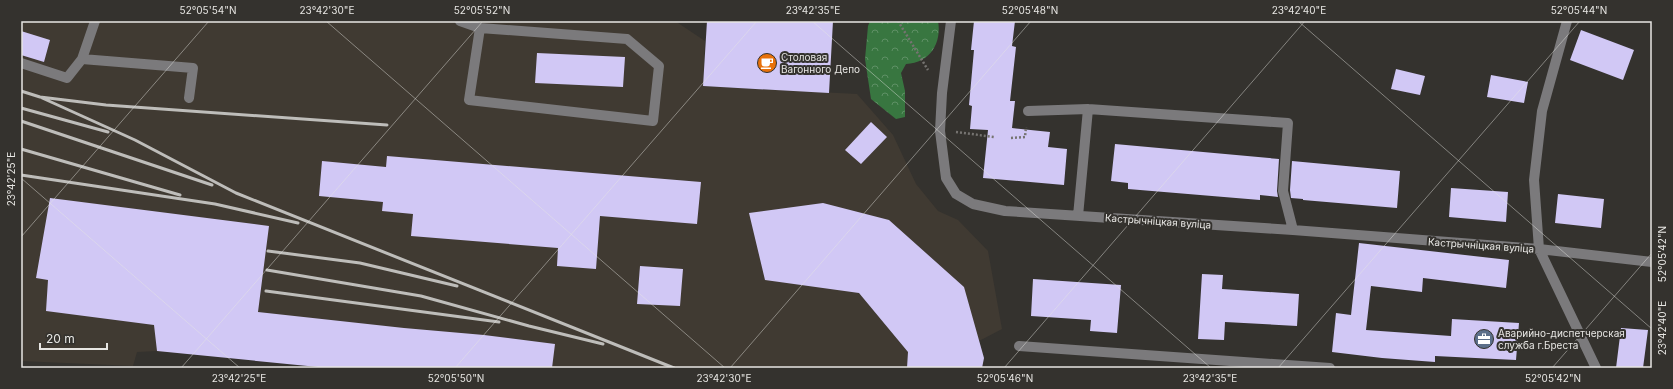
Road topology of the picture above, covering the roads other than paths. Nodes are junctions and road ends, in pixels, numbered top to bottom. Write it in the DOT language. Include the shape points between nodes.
graph roads {
  1 [pos="95,21"];
  2 [pos="460,21"];
  3 [pos="951,21"];
  4 [pos="1567,21"];
  5 [pos="480,28"];
  6 [pos="82,59"];
  7 [pos="21,62"];
  8 [pos="189,98"];
  9 [pos="1088,108"];
  10 [pos="1028,111"];
  11 [pos="1078,216"];
  12 [pos="1293,230"];
  13 [pos="1539,249"];
  14 [pos="1652,262"];
  15 [pos="1019,346"];
  16 [pos="1330,368"];
  17 [pos="1596,368"];
  1 -- 6 [label="street"];
  2 -- 5 [label="street"];
  3 -- 11 [label="street, Кастрычніцкая вуліца" via="940,131 946,178 956,194 973,204 1005,211"];
  4 -- 13 [label="street" via="1542,111 1534,180"];
  5 -- 5 [label="street" via="627,39 659,66 653,121 469,100"];
  6 -- 7 [label="street" via="67,78"];
  6 -- 8 [label="street" via="193,68"];
  9 -- 10 [label="street"];
  9 -- 11 [label="street"];
  9 -- 12 [label="street" via="1288,123 1283,191"];
  11 -- 12 [label="street, Кастрычніцкая вуліца"];
  12 -- 13 [label="street, Кастрычніцкая вуліца"];
  13 -- 14 [label="street, Кастрычніцкая вуліца"];
  13 -- 17 [label="street, Кастрычніцкая вуліца"];
  15 -- 16 [label="street"];
}
